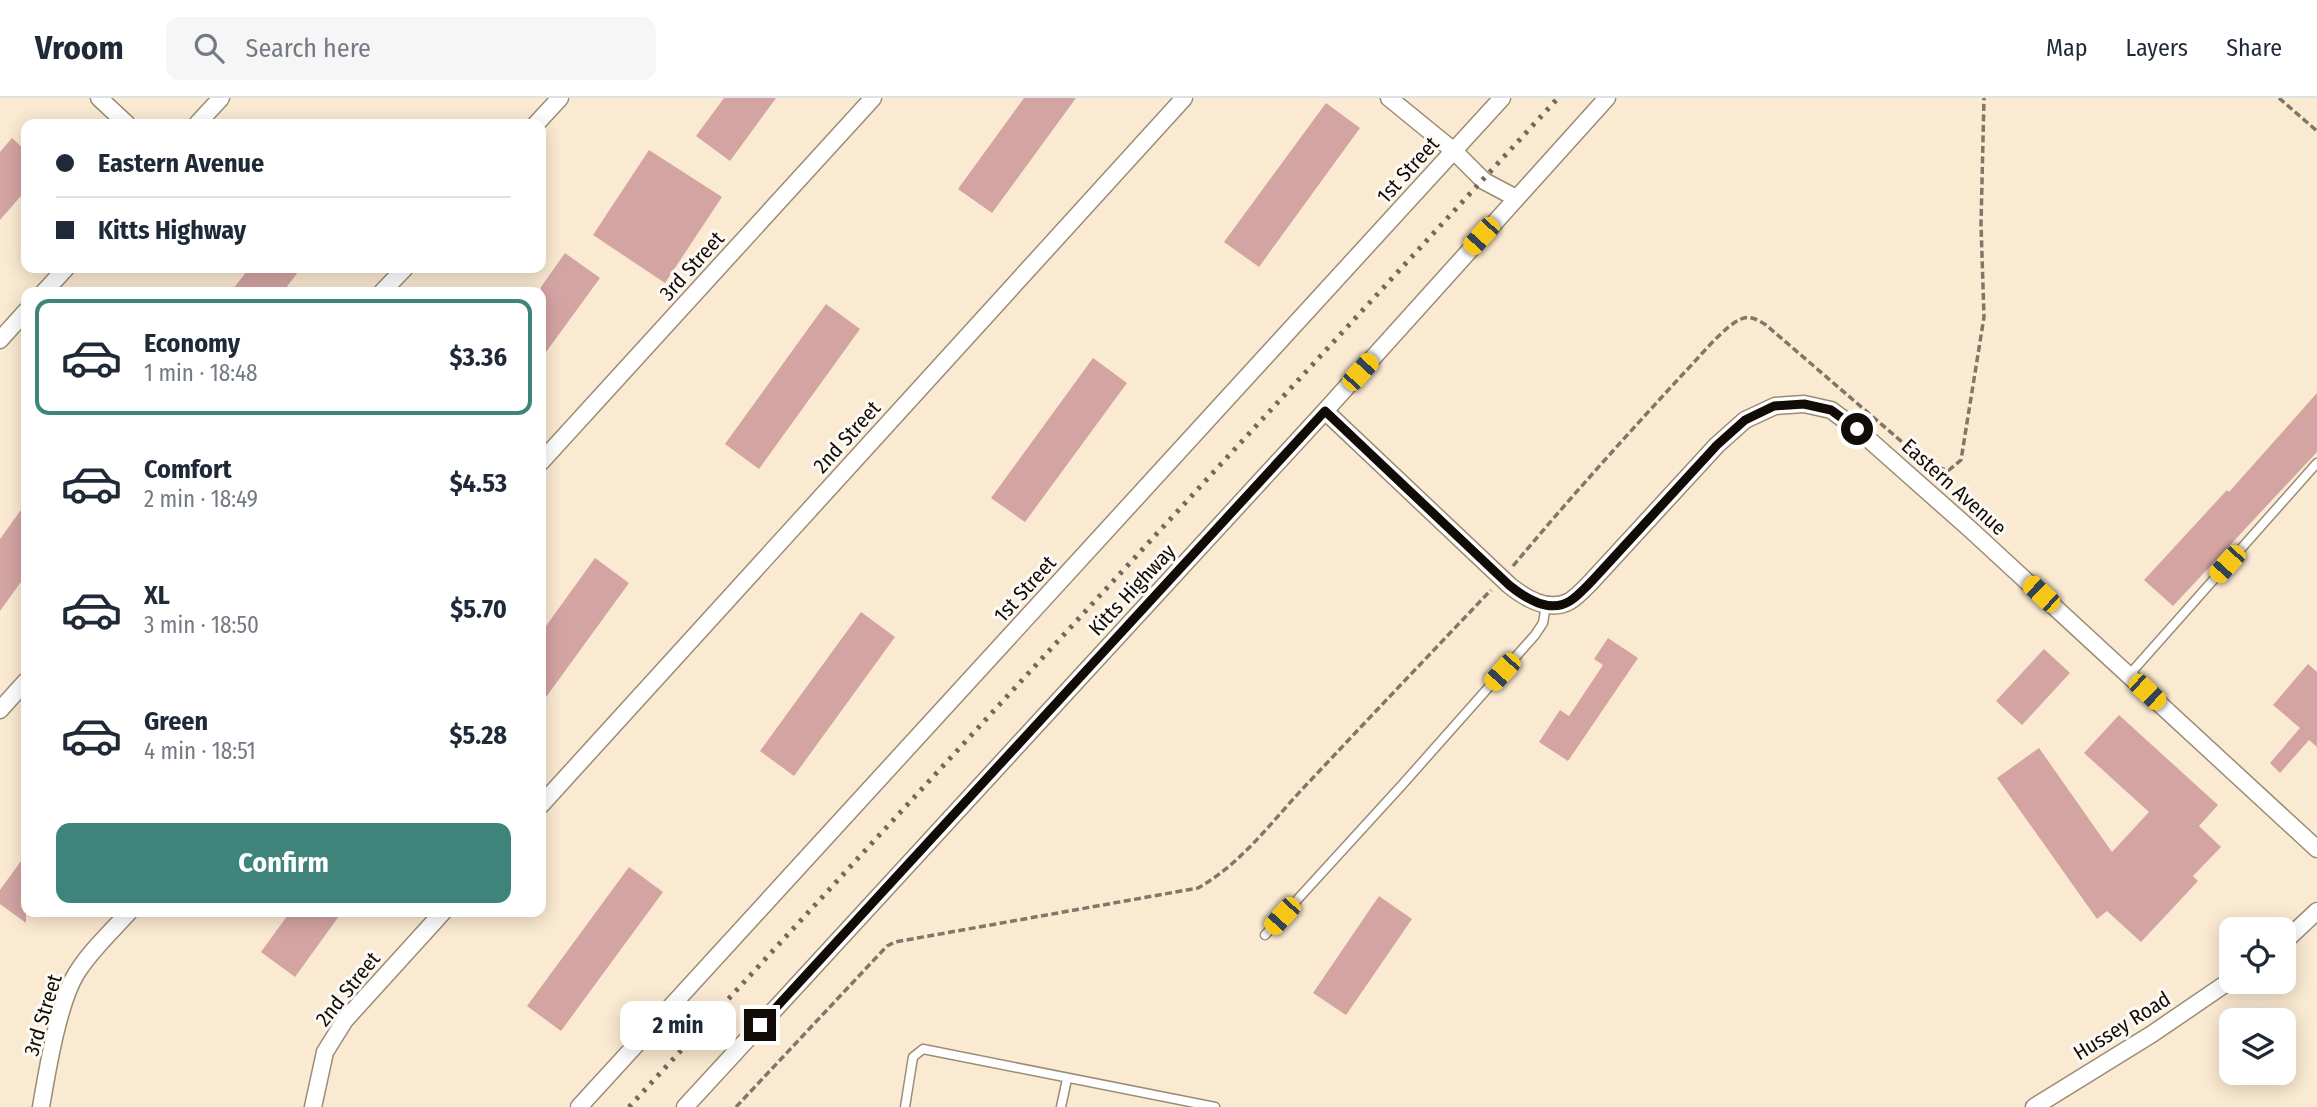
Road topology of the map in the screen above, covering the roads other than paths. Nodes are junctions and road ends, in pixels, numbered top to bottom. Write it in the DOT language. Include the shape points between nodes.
graph roads {
  1 [pos="99,98"];
  2 [pos="221,98"];
  3 [pos="560,98"];
  4 [pos="873,98"];
  5 [pos="1184,98"];
  6 [pos="1389,98"];
  7 [pos="1502,98"];
  8 [pos="1607,98"];
  9 [pos="122,119"];
  10 [pos="202,119"];
  11 [pos="541,119"];
  12 [pos="1454,151"];
  13 [pos="1516,198"];
  14 [pos="61,273"];
  15 [pos="400,273"];
  16 [pos="49,287"];
  17 [pos="387,287"];
  18 [pos="21,317"];
  19 [pos="0,340"];
  20 [pos="1325,411"];
  21 [pos="546,457"];
  22 [pos="2317,463"];
  23 [pos="1546,605"];
  24 [pos="2129,675"];
  25 [pos="21,687"];
  26 [pos="0,710"];
  27 [pos="546,800"];
  28 [pos="2317,849"];
  29 [pos="2317,911"];
  30 [pos="124,917"];
  31 [pos="438,917"];
  32 [pos="2296,931"];
  33 [pos="1265,935"];
  34 [pos="2219,989"];
  35 [pos="1067,1079"];
  36 [pos="41,1107"];
  37 [pos="313,1107"];
  38 [pos="579,1107"];
  39 [pos="685,1107"];
  40 [pos="905,1107"];
  41 [pos="1061,1107"];
  42 [pos="1215,1107"];
  43 [pos="2034,1107"];
  1 -- 9 [label="street"];
  2 -- 10 [label="street"];
  3 -- 11 [label="street"];
  4 -- 21 [label="street, 3rd Street"];
  5 -- 27 [label="street, 2nd Street"];
  6 -- 12 [label="street"];
  7 -- 12 [label="street, 1st Street"];
  8 -- 13 [label="street, Kitts Highway"];
  12 -- 13 [label="street" via="1484,181"];
  12 -- 38 [label="street, 1st Street"];
  13 -- 20 [label="street, Kitts Highway"];
  14 -- 16 [label="street"];
  15 -- 17 [label="street"];
  18 -- 19 [label="street"];
  20 -- 23 [label="street" via="1503,578 1527,599"];
  20 -- 39 [label="street, Kitts Highway"];
  22 -- 24 [label="lane"];
  23 -- 24 [label="street, Eastern Avenue" via="1569,602 1591,582 1745,420 1774,406 1804,404 1831,410 1857,429"];
  23 -- 33 [label="lane" via="1535,635"];
  24 -- 28 [label="street, Eastern Avenue"];
  25 -- 26 [label="street"];
  29 -- 32 [label="street"];
  30 -- 36 [label="street, 3rd Street" via="75,976"];
  31 -- 37 [label="street, 2nd Street" via="345,1020 325,1052"];
  34 -- 43 [label="street, Hussey Road"];
  35 -- 40 [label="lane" via="923,1049 914,1057"];
  35 -- 41 [label="lane"];
  35 -- 42 [label="lane"];
}
